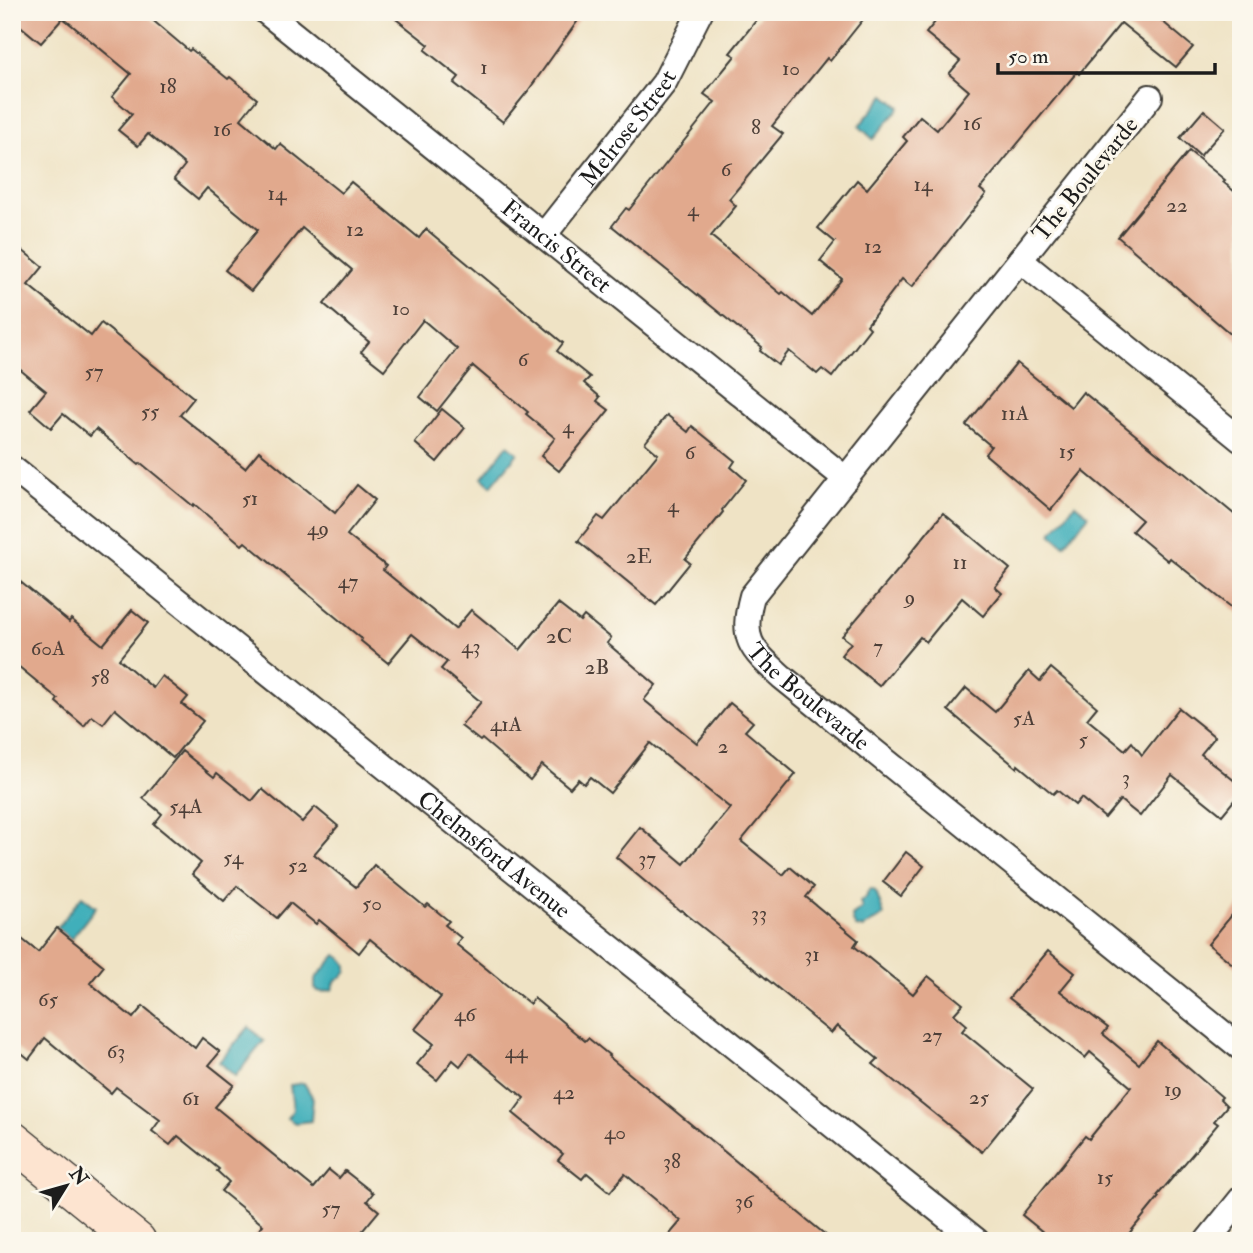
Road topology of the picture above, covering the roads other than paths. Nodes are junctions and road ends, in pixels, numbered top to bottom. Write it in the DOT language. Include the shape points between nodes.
graph roads {
  1 [pos="266,12"];
  2 [pos="700,12"];
  3 [pos="1150,97"];
  4 [pos="544,235"];
  5 [pos="1020,260"];
  6 [pos="1241,440"];
  7 [pos="12,468"];
  8 [pos="846,479"];
  9 [pos="1241,1048"];
  10 [pos="12,1140"];
  11 [pos="1241,1199"];
  12 [pos="137,1241"];
  13 [pos="977,1241"];
  14 [pos="1207,1241"];
  1 -- 4 [label="street, Francis Street"];
  2 -- 4 [label="street, Melrose Street" via="664,83"];
  3 -- 5 [label="street, The Boulevarde"];
  4 -- 8 [label="street, Francis Street"];
  5 -- 6 [label="street, The Boulevarde"];
  5 -- 8 [label="street, The Boulevarde"];
  7 -- 13 [label="street, Chelmsford Avenue"];
  8 -- 9 [label="street, The Boulevarde" via="752,596 746,622 756,653"];
  10 -- 12 [label="street"];
  11 -- 14 [label="street"];
}
